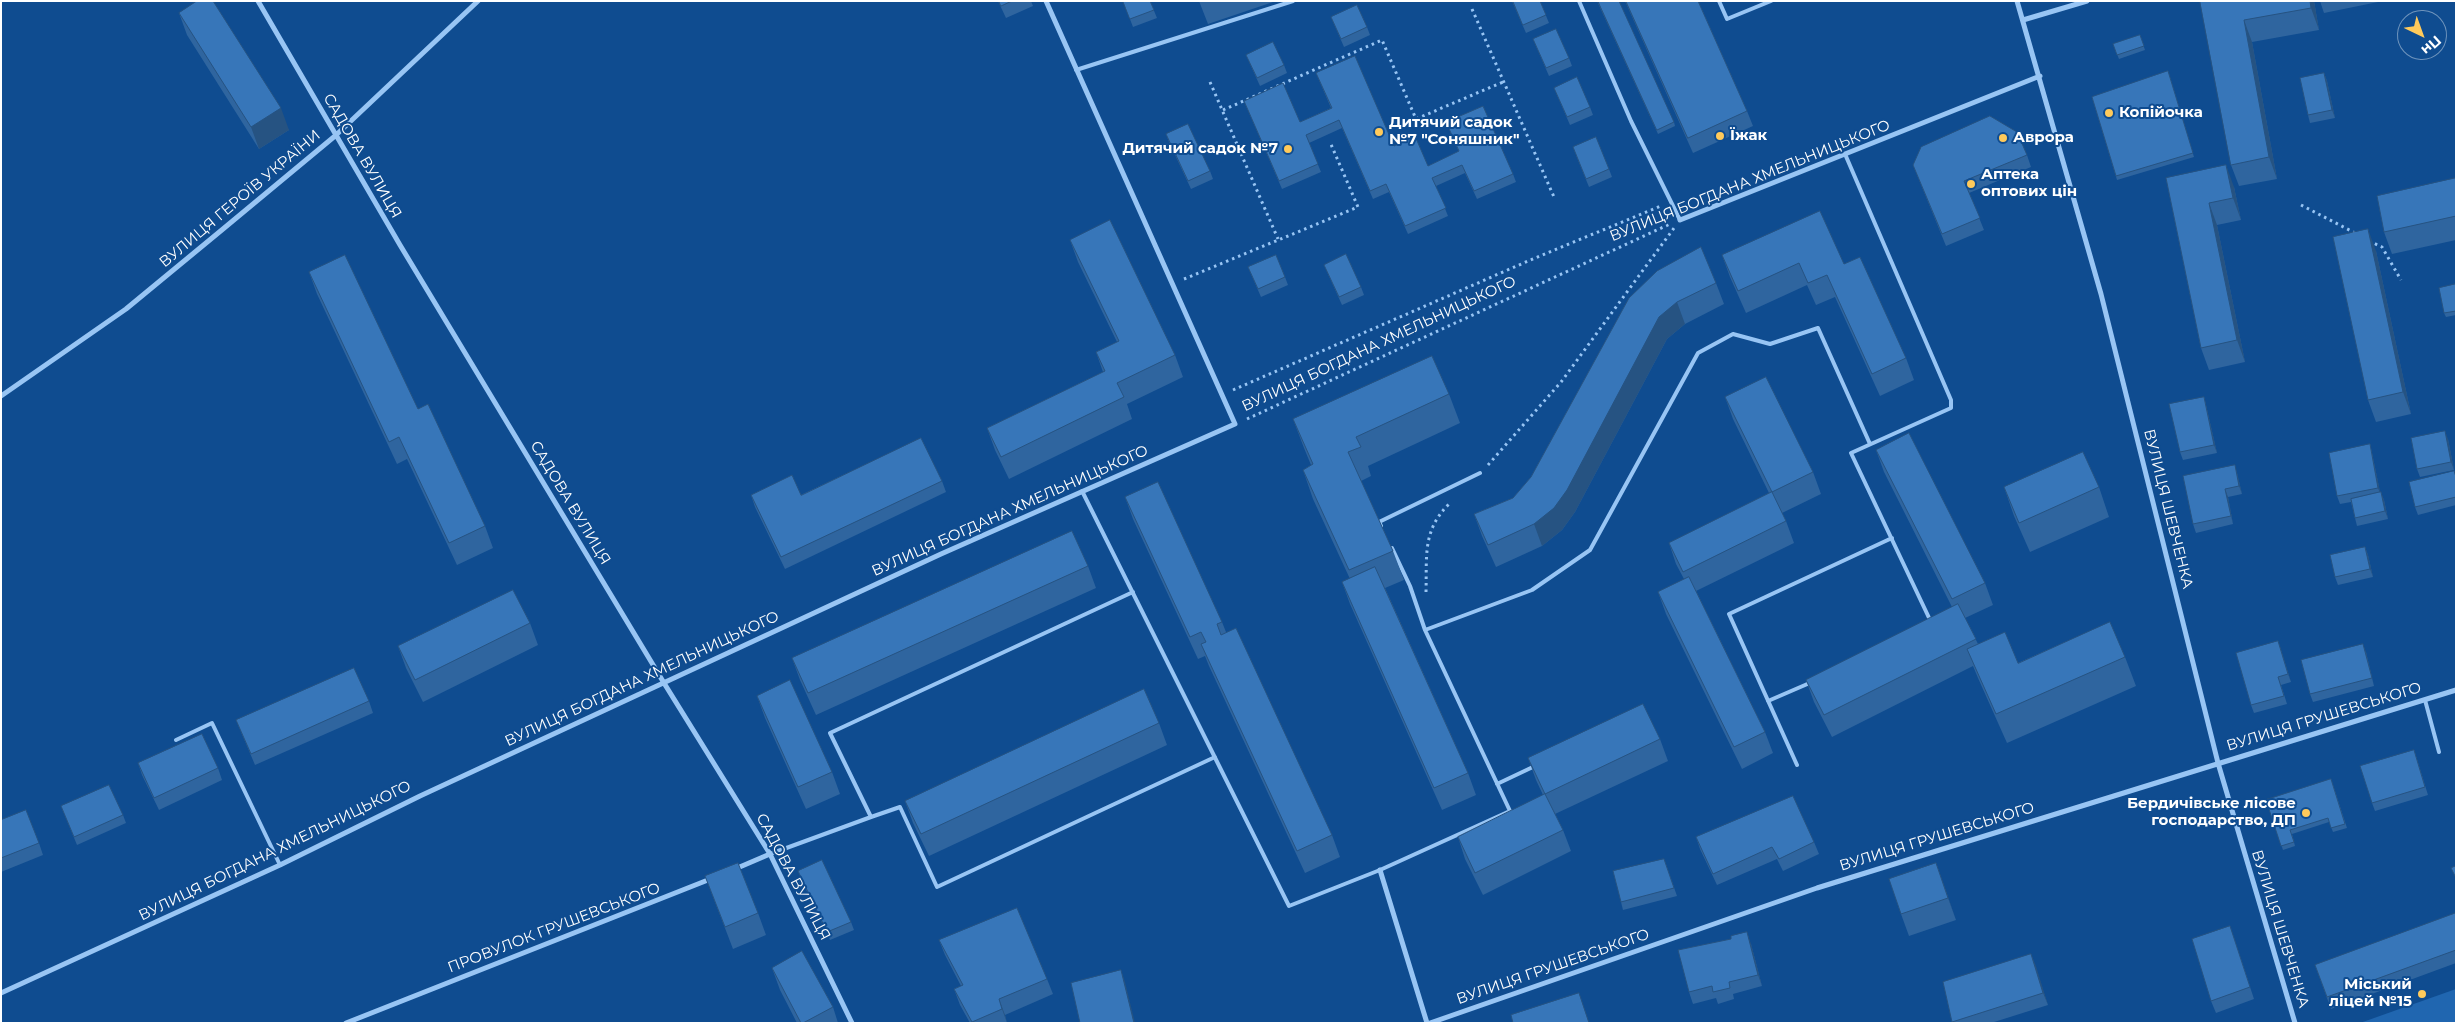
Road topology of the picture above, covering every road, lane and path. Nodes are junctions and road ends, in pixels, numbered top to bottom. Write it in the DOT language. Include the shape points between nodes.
graph roads {
  1 [pos="258,1"];
  2 [pos="478,1"];
  3 [pos="1046,1"];
  4 [pos="1294,1"];
  5 [pos="1579,1"];
  6 [pos="1719,1"];
  7 [pos="1771,1"];
  8 [pos="2017,1"];
  9 [pos="2087,1"];
  10 [pos="1472,9"];
  11 [pos="2022,20"];
  12 [pos="1076,70"];
  13 [pos="2040,76"];
  14 [pos="1210,82"];
  15 [pos="1503,82"];
  16 [pos="1222,110"];
  17 [pos="335,136"];
  18 [pos="1330,142"];
  19 [pos="1845,154"];
  20 [pos="1554,196"];
  21 [pos="1671,202"];
  22 [pos="2301,205"];
  23 [pos="1680,220"];
  24 [pos="1278,239"];
  25 [pos="2401,280"];
  26 [pos="1172,284"];
  27 [pos="1,396"];
  28 [pos="1221,396"];
  29 [pos="1235,424"];
  30 [pos="1870,444"];
  31 [pos="1480,473"];
  32 [pos="1082,491"];
  33 [pos="1453,499"];
  34 [pos="1383,530"];
  35 [pos="1892,538"];
  36 [pos="1391,546"];
  37 [pos="1133,592"];
  38 [pos="1426,601"];
  39 [pos="1932,626"];
  40 [pos="1425,630"];
  41 [pos="1816,680"];
  42 [pos="664,683"];
  43 [pos="2456,690"];
  44 [pos="2425,700"];
  45 [pos="1768,701"];
  46 [pos="176,740"];
  47 [pos="2440,752"];
  48 [pos="1215,757"];
  49 [pos="2218,763"];
  50 [pos="1540,764"];
  51 [pos="1797,765"];
  52 [pos="1497,784"];
  53 [pos="871,817"];
  54 [pos="770,854"];
  55 [pos="280,865"];
  56 [pos="1380,870"];
  57 [pos="724,873"];
  58 [pos="715,877"];
  59 [pos="1,993"];
  60 [pos="346,1023"];
  61 [pos="852,1023"];
  62 [pos="1429,1023"];
  63 [pos="2296,1023"];
  1 -- 17 [label="street, САДОВА ВУЛИЦЯ"];
  2 -- 17 [label="street, ВУЛИЦЯ ГЕРОЇВ УКРАЇНИ"];
  3 -- 12 [label="street"];
  4 -- 12 [label="lane"];
  5 -- 21 [label="lane" via="1631,121"];
  6 -- 7 [label="lane" via="1727,19"];
  8 -- 11 [label="street, ВУЛИЦЯ ШЕВЧЕНКА"];
  9 -- 11 [label="street"];
  10 -- 15 [label="path"];
  11 -- 13 [label="street, ВУЛИЦЯ ШЕВЧЕНКА"];
  12 -- 26 [label="street"];
  13 -- 19 [label="street, ВУЛИЦЯ БОГДАНА ХМЕЛЬНИЦЬКОГО"];
  13 -- 49 [label="street, ВУЛИЦЯ ШЕВЧЕНКА" via="2101,294"];
  14 -- 16 [label="path"];
  15 -- 16 [label="path" via="1416,119 1382,40"];
  15 -- 20 [label="path"];
  16 -- 24 [label="path"];
  17 -- 27 [label="street, ВУЛИЦЯ ГЕРОЇВ УКРАЇНИ" via="126,309"];
  17 -- 42 [label="street, САДОВА ВУЛИЦЯ"];
  18 -- 24 [label="path" via="1358,207"];
  19 -- 23 [label="street, ВУЛИЦЯ БОГДАНА ХМЕЛЬНИЦЬКОГО"];
  19 -- 30 [label="lane" via="1951,400 1951,408"];
  21 -- 23 [label="lane"];
  21 -- 28 [label="path"];
  22 -- 25 [label="path" via="2382,247"];
  23 -- 29 [label="path, ВУЛИЦЯ БОГДАНА ХМЕЛЬНИЦЬКОГО"];
  23 -- 31 [label="path" via="1562,382"];
  24 -- 26 [label="path"];
  26 -- 28 [label="street"];
  28 -- 29 [label="street"];
  29 -- 32 [label="street, ВУЛИЦЯ БОГДАНА ХМЕЛЬНИЦЬКОГО"];
  30 -- 35 [label="lane" via="1851,452"];
  30 -- 40 [label="lane" via="1818,328 1770,344 1733,334 1698,353 1590,550 1532,590"];
  31 -- 34 [label="lane" via="1379,522"];
  32 -- 37 [label="lane"];
  32 -- 42 [label="street, ВУЛИЦЯ БОГДАНА ХМЕЛЬНИЦЬКОГО"];
  33 -- 38 [label="path" via="1440,512 1429,532"];
  35 -- 39 [label="lane"];
  35 -- 45 [label="lane" via="1729,614"];
  36 -- 40 [label="lane" via="1410,586"];
  37 -- 48 [label="lane"];
  37 -- 53 [label="lane" via="830,734"];
  40 -- 52 [label="lane"];
  41 -- 45 [label="lane"];
  42 -- 54 [label="street, САДОВА ВУЛИЦЯ"];
  42 -- 55 [label="street, ВУЛИЦЯ БОГДАНА ХМЕЛЬНИЦЬКОГО"];
  43 -- 44 [label="street, ВУЛИЦЯ ГРУШЕВСЬКОГО"];
  44 -- 47 [label="lane"];
  44 -- 49 [label="street, ВУЛИЦЯ ГРУШЕВСЬКОГО"];
  45 -- 51 [label="lane"];
  46 -- 55 [label="lane" via="212,723"];
  48 -- 53 [label="lane" via="937,887 900,807"];
  48 -- 56 [label="lane" via="1289,906"];
  49 -- 62 [label="street, ВУЛИЦЯ ГРУШЕВСЬКОГО" via="1817,888"];
  49 -- 63 [label="street, ВУЛИЦЯ ШЕВЧЕНКА"];
  50 -- 52 [label="lane"];
  52 -- 56 [label="lane" via="1510,811"];
  53 -- 54 [label="lane"];
  54 -- 57 [label="street"];
  54 -- 61 [label="street, САДОВА ВУЛИЦЯ"];
  55 -- 59 [label="street, ВУЛИЦЯ БОГДАНА ХМЕЛЬНИЦЬКОГО"];
  56 -- 62 [label="street"];
  58 -- 60 [label="street, ПРОВУЛОК ГРУШЕВСЬКОГО"];
}
